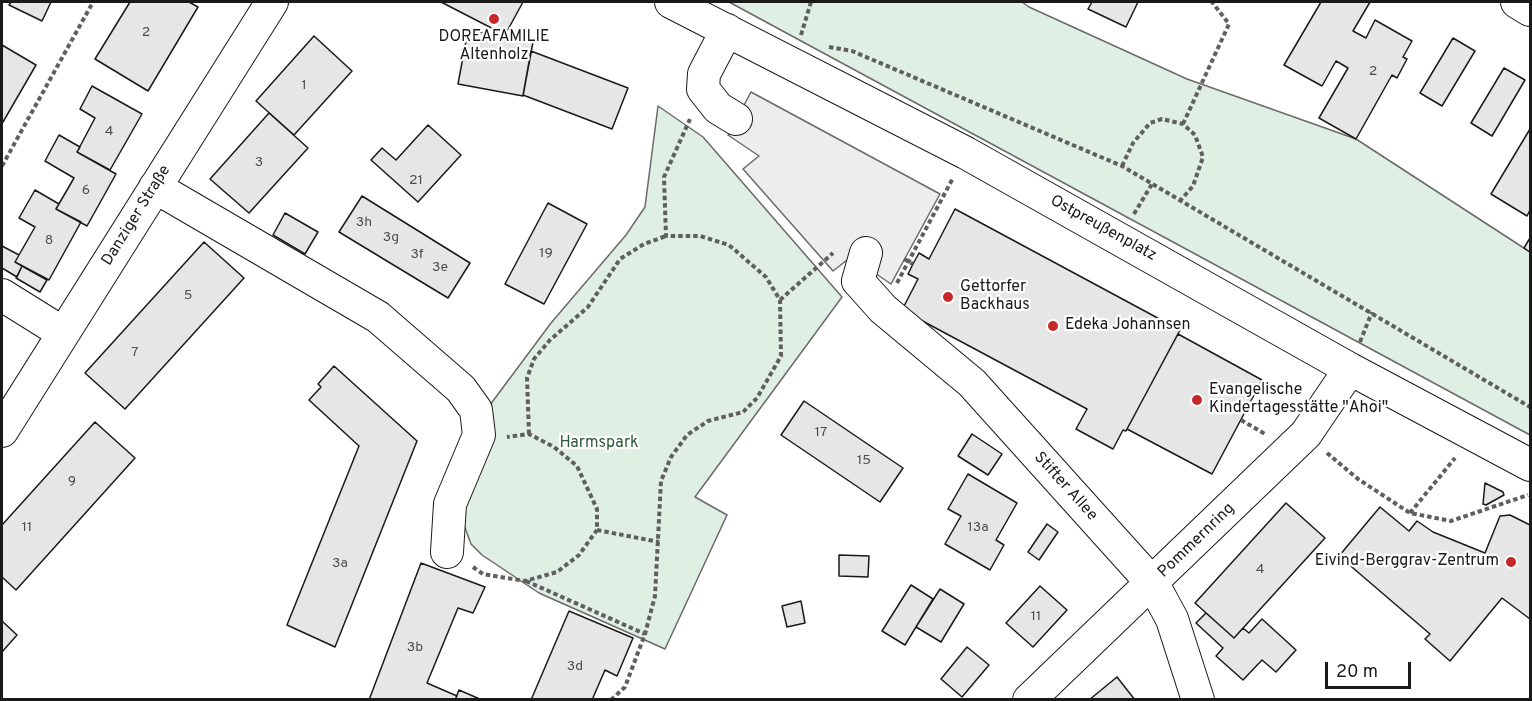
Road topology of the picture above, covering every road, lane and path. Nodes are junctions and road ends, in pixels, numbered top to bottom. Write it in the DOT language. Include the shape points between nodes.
graph roads {
  1 [pos="93,2"];
  2 [pos="272,2"];
  3 [pos="671,2"];
  4 [pos="812,2"];
  5 [pos="1212,2"];
  6 [pos="1517,2"];
  7 [pos="1530,10"];
  8 [pos="727,30"];
  9 [pos="799,43"];
  10 [pos="820,46"];
  11 [pos="703,89"];
  12 [pos="736,119"];
  13 [pos="1183,124"];
  14 [pos="966,153"];
  15 [pos="2,166"];
  16 [pos="1122,166"];
  17 [pos="155,187"];
  18 [pos="1180,201"];
  19 [pos="666,236"];
  20 [pos="851,252"];
  21 [pos="906,260"];
  22 [pos="914,264"];
  23 [pos="2,295"];
  24 [pos="780,300"];
  25 [pos="883,309"];
  26 [pos="63,333"];
  27 [pos="1350,369"];
  28 [pos="1530,407"];
  29 [pos="2,430"];
  30 [pos="529,434"];
  31 [pos="1306,434"];
  32 [pos="479,435"];
  33 [pos="1475,436"];
  34 [pos="1530,465"];
  35 [pos="1530,494"];
  36 [pos="1410,513"];
  37 [pos="597,530"];
  38 [pos="659,542"];
  39 [pos="447,552"];
  40 [pos="525,580"];
  41 [pos="1153,584"];
  42 [pos="645,634"];
  43 [pos="611,699"];
  44 [pos="1029,699"];
  45 [pos="1198,699"];
  1 -- 15 [label="path"];
  2 -- 17 [label="street, Danziger Straße"];
  3 -- 8 [label="street, Ostpreußenplatz"];
  4 -- 9 [label="path"];
  5 -- 13 [label="path" via="1229,24"];
  6 -- 7 [label="street"];
  8 -- 11 [label="street" via="704,74"];
  8 -- 14 [label="street, Ostpreußenplatz"];
  10 -- 16 [label="path" via="852,51"];
  11 -- 12 [label="street" via="718,108"];
  11 -- 19 [label="path" via="664,177"];
  13 -- 16 [label="path" via="1162,119 1150,123 1133,143"];
  13 -- 18 [label="path" via="1195,135 1203,157 1193,186"];
  14 -- 21 [label="path"];
  14 -- 27 [label="street, Ostpreußenplatz"];
  16 -- 18 [label="path"];
  17 -- 26 [label="street, Danziger Straße"];
  17 -- 32 [label="street" via="378,317 461,389 476,410"];
  18 -- 28 [label="path"];
  19 -- 24 [label="path" via="700,236 729,245 766,278"];
  19 -- 30 [label="path" via="620,259 588,307 534,359 527,378"];
  20 -- 24 [label="path"];
  20 -- 25 [label="street, Stifter Allee" via="858,281"];
  21 -- 22 [label="path"];
  21 -- 25 [label="path"];
  23 -- 26 [label="street"];
  24 -- 38 [label="path" via="782,356 757,398 743,412 708,421 687,435 671,457 661,481"];
  25 -- 41 [label="street, Stifter Allee" via="972,383"];
  26 -- 29 [label="street, Danziger Straße"];
  27 -- 31 [label="street, Pommernring"];
  27 -- 33 [label="street, Ostpreußenplatz"];
  30 -- 32 [label="path" via="505,438"];
  30 -- 37 [label="path" via="554,447 577,466 597,508"];
  31 -- 36 [label="path" via="1358,479"];
  31 -- 41 [label="street, Pommernring"];
  32 -- 39 [label="street" via="450,504"];
  33 -- 34 [label="street, Ostpreußenplatz"];
  33 -- 36 [label="path"];
  35 -- 36 [label="path" via="1450,521"];
  37 -- 38 [label="path"];
  37 -- 40 [label="path" via="579,555 556,572"];
  38 -- 42 [label="path" via="655,596"];
  39 -- 40 [label="path" via="483,574"];
  40 -- 42 [label="path"];
  41 -- 44 [label="street, Pommernring"];
  41 -- 45 [label="street, Stifter Allee" via="1172,619"];
  42 -- 43 [label="path" via="625,687"];
}
